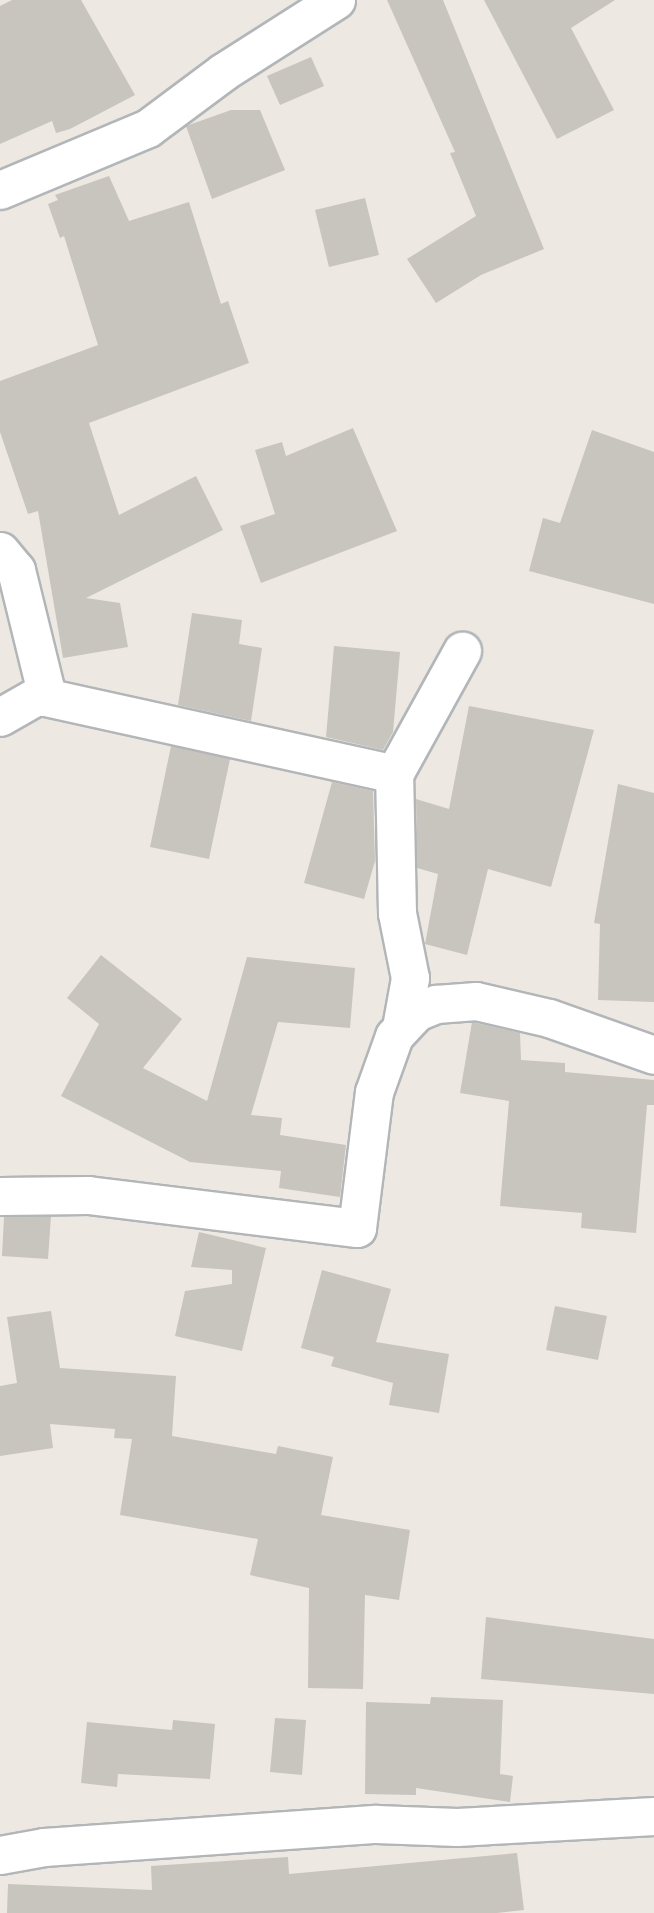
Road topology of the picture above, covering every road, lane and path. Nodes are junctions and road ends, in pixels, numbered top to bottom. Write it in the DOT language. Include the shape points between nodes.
graph roads {
  1 [pos="336,0"];
  2 [pos="0,190"];
  3 [pos="0,551"];
  4 [pos="462,651"];
  5 [pos="45,697"];
  6 [pos="0,717"];
  7 [pos="394,774"];
  8 [pos="402,1022"];
  9 [pos="654,1055"];
  10 [pos="0,1196"];
  11 [pos="654,1816"];
  12 [pos="0,1855"];
  1 -- 2 [label="street" via="223,72 148,128"];
  3 -- 5 [label="street" via="16,570 28,608"];
  4 -- 7 [label="street"];
  5 -- 6 [label="street" via="43,693"];
  5 -- 7 [label="street"];
  7 -- 8 [label="street" via="397,913 410,978"];
  8 -- 9 [label="street" via="436,1004 476,1001 549,1018"];
  8 -- 10 [label="street" via="374,1092 357,1227 88,1195"];
  11 -- 12 [label="street" via="457,1827 376,1824 44,1847"];
}
